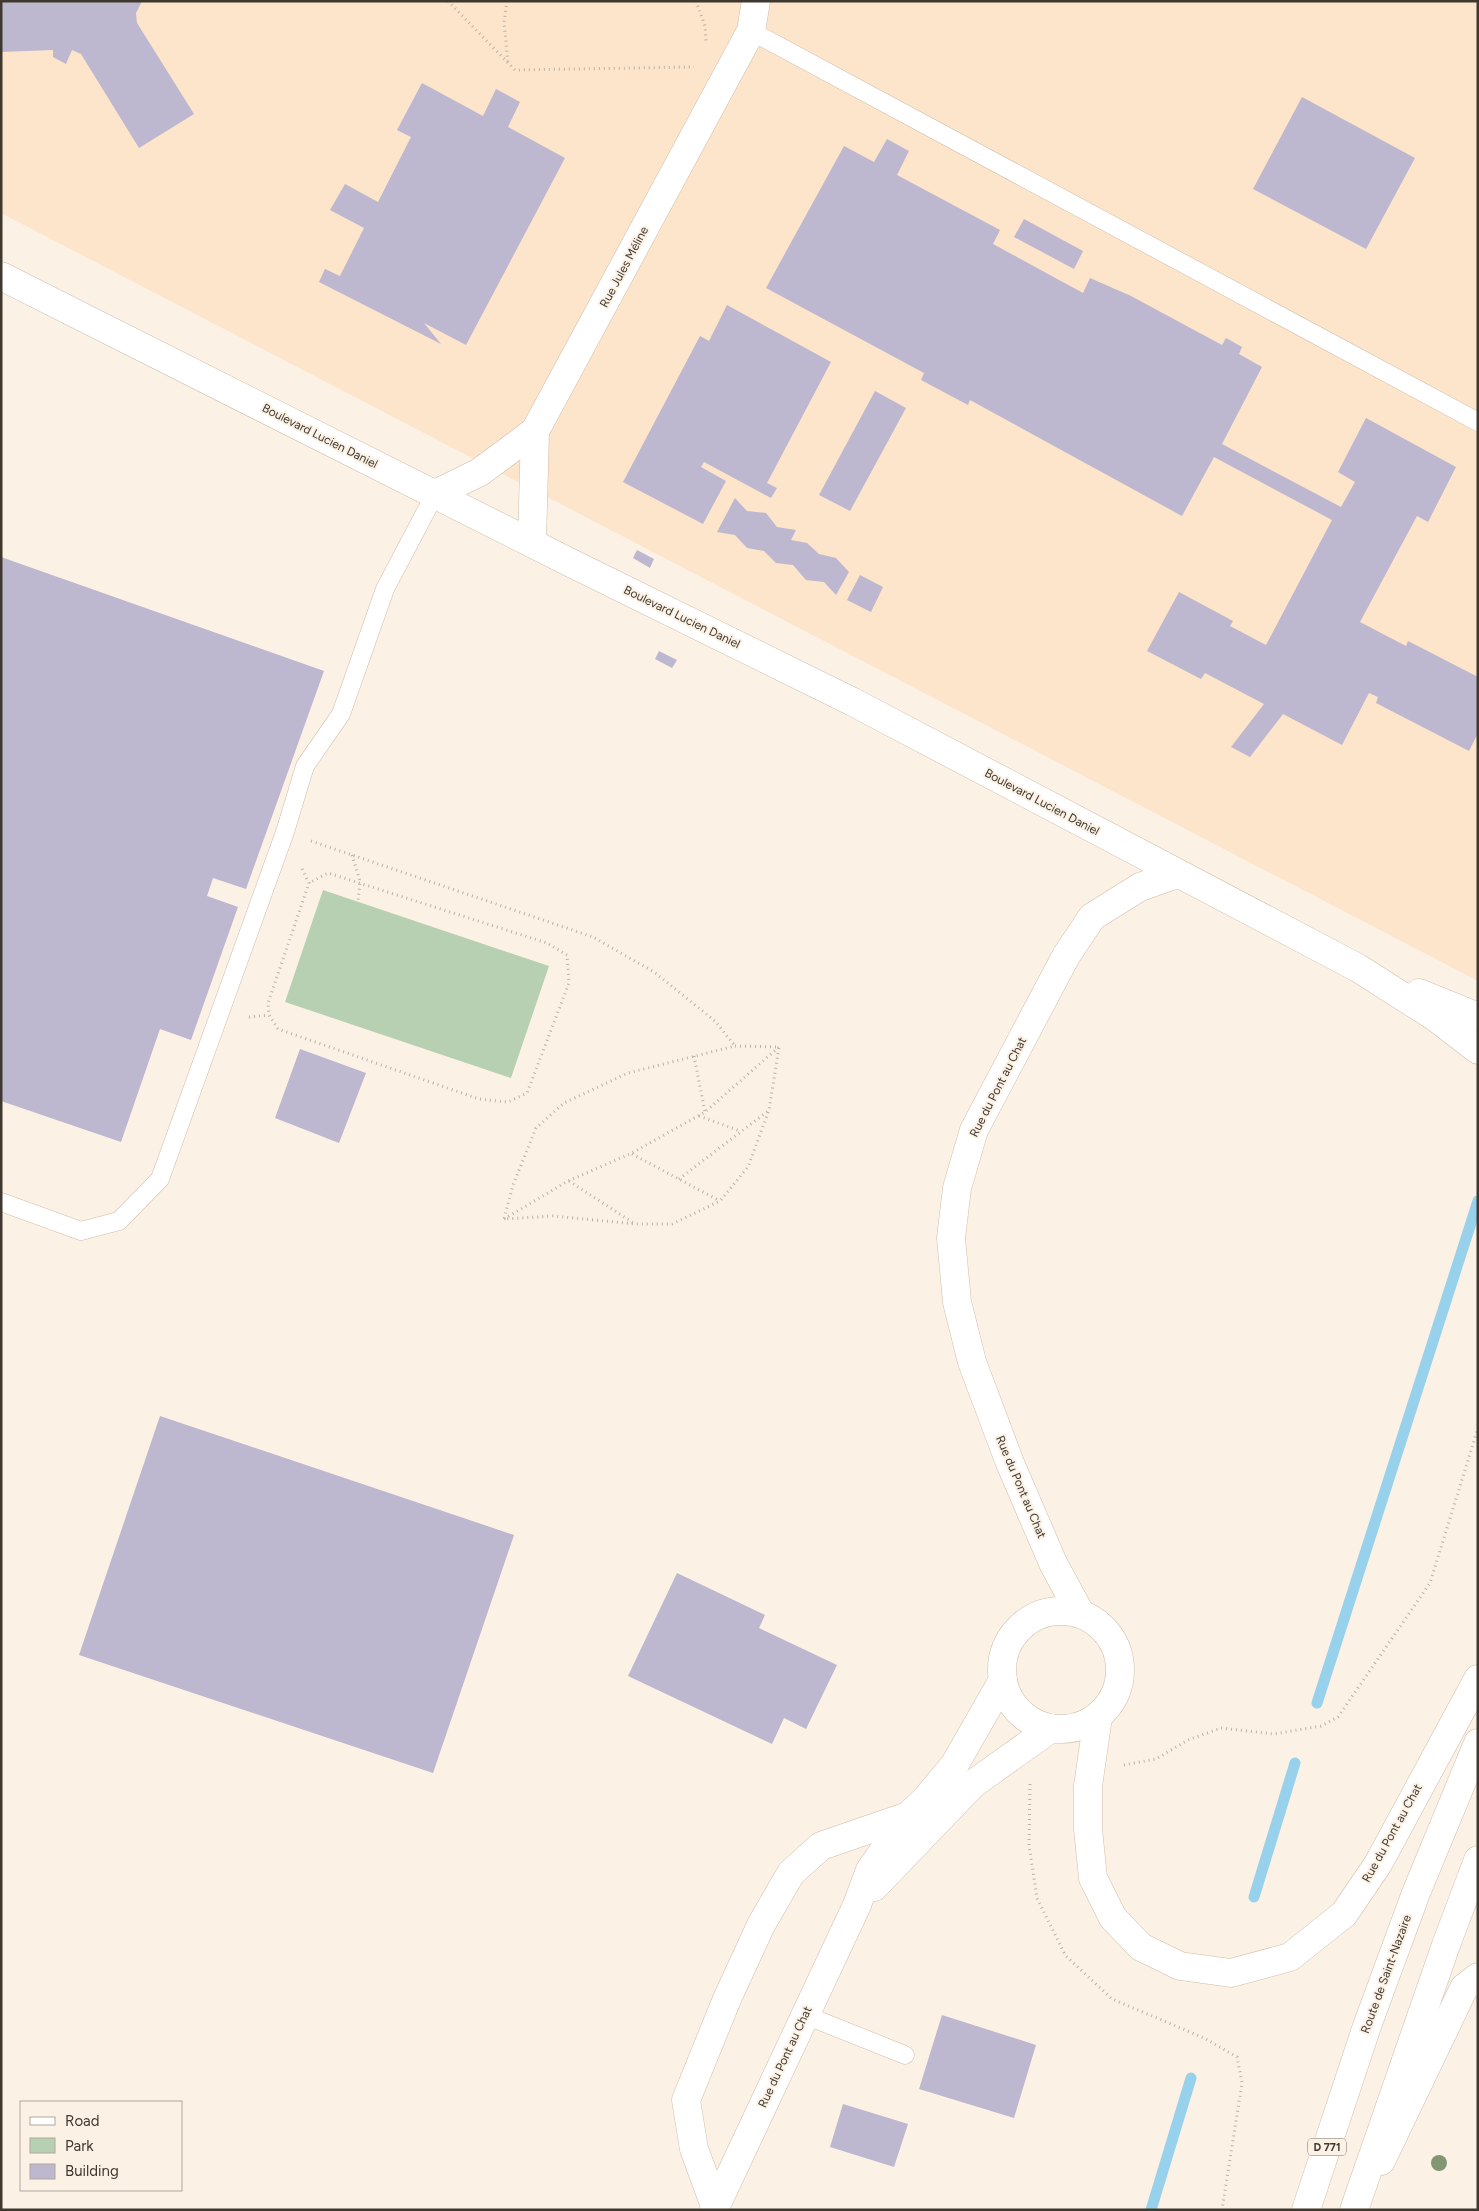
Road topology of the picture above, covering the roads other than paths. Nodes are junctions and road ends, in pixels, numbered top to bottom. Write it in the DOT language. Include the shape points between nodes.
graph roads {
  1 [pos="756,1"];
  2 [pos="751,31"];
  3 [pos="1,276"];
  4 [pos="1478,422"];
  5 [pos="534,431"];
  6 [pos="435,494"];
  7 [pos="532,542"];
  8 [pos="1177,874"];
  9 [pos="1358,968"];
  10 [pos="1478,1017"];
  11 [pos="1478,1050"];
  12 [pos="1,1202"];
  13 [pos="1080,1613"];
  14 [pos="1478,1679"];
  15 [pos="1003,1680"];
  16 [pos="1098,1717"];
  17 [pos="1050,1729"];
  18 [pos="1478,1743"];
  19 [pos="908,1816"];
  20 [pos="1478,1860"];
  21 [pos="857,1905"];
  22 [pos="1478,1977"];
  23 [pos="805,2015"];
  24 [pos="905,2055"];
  25 [pos="714,2208"];
  26 [pos="1306,2210"];
  27 [pos="1354,2210"];
  28 [pos="1358,2210"];
  1 -- 2 [label="street, Rue Jules Méline"];
  2 -- 4 [label="lane"];
  2 -- 5 [label="street, Rue Jules Méline" via="720,67"];
  3 -- 6 [label="street, Boulevard Lucien Daniel"];
  5 -- 6 [label="street" via="480,472"];
  5 -- 7 [label="street, Rue Jules Méline"];
  6 -- 7 [label="street, Boulevard Lucien Daniel"];
  6 -- 12 [label="lane" via="385,590 341,714 305,766 285,832 160,1179 118,1221 81,1230"];
  7 -- 8 [label="street, Boulevard Lucien Daniel" via="853,702"];
  8 -- 9 [label="street, Boulevard Lucien Daniel"];
  8 -- 13 [label="street, Rue du Pont au Chat" via="1140,887 1092,917 1066,956 974,1130 956,1196 951,1238 954,1275 957,1302 972,1362 1010,1463 1053,1563"];
  9 -- 10 [label="street, Boulevard Lucien Daniel"];
  9 -- 11 [label="street, Boulevard Lucien Daniel" via="1435,1017"];
  13 -- 15 [label="street" via="1046,1612 1033,1618 1013,1636 1004,1655"];
  13 -- 16 [label="street" via="1098,1624 1114,1642 1121,1669 1112,1701"];
  14 -- 16 [label="street, Rue du Pont au Chat" via="1378,1864 1344,1914 1290,1957 1231,1974 1180,1966 1141,1947 1113,1918 1094,1878 1088,1829 1088,1786"];
  15 -- 17 [label="street" via="1009,1700 1031,1721"];
  15 -- 19 [label="street" via="955,1764"];
  16 -- 17 [label="street" via="1077,1727"];
  17 -- 21 [label="street" via="973,1784"];
  18 -- 26 [label="street, Route de Saint-Nazaire / D 771" via="1416,1893 1367,2026"];
  19 -- 21 [label="street" via="870,1870"];
  19 -- 25 [label="street" via="821,1846 791,1873 761,1925 686,2100 694,2149"];
  20 -- 27 [label="street"];
  21 -- 23 [label="street, Rue du Pont au Chat"];
  22 -- 28 [label="street" via="1464,1988"];
  23 -- 24 [label="lane"];
  23 -- 25 [label="street, Rue du Pont au Chat"];
}
